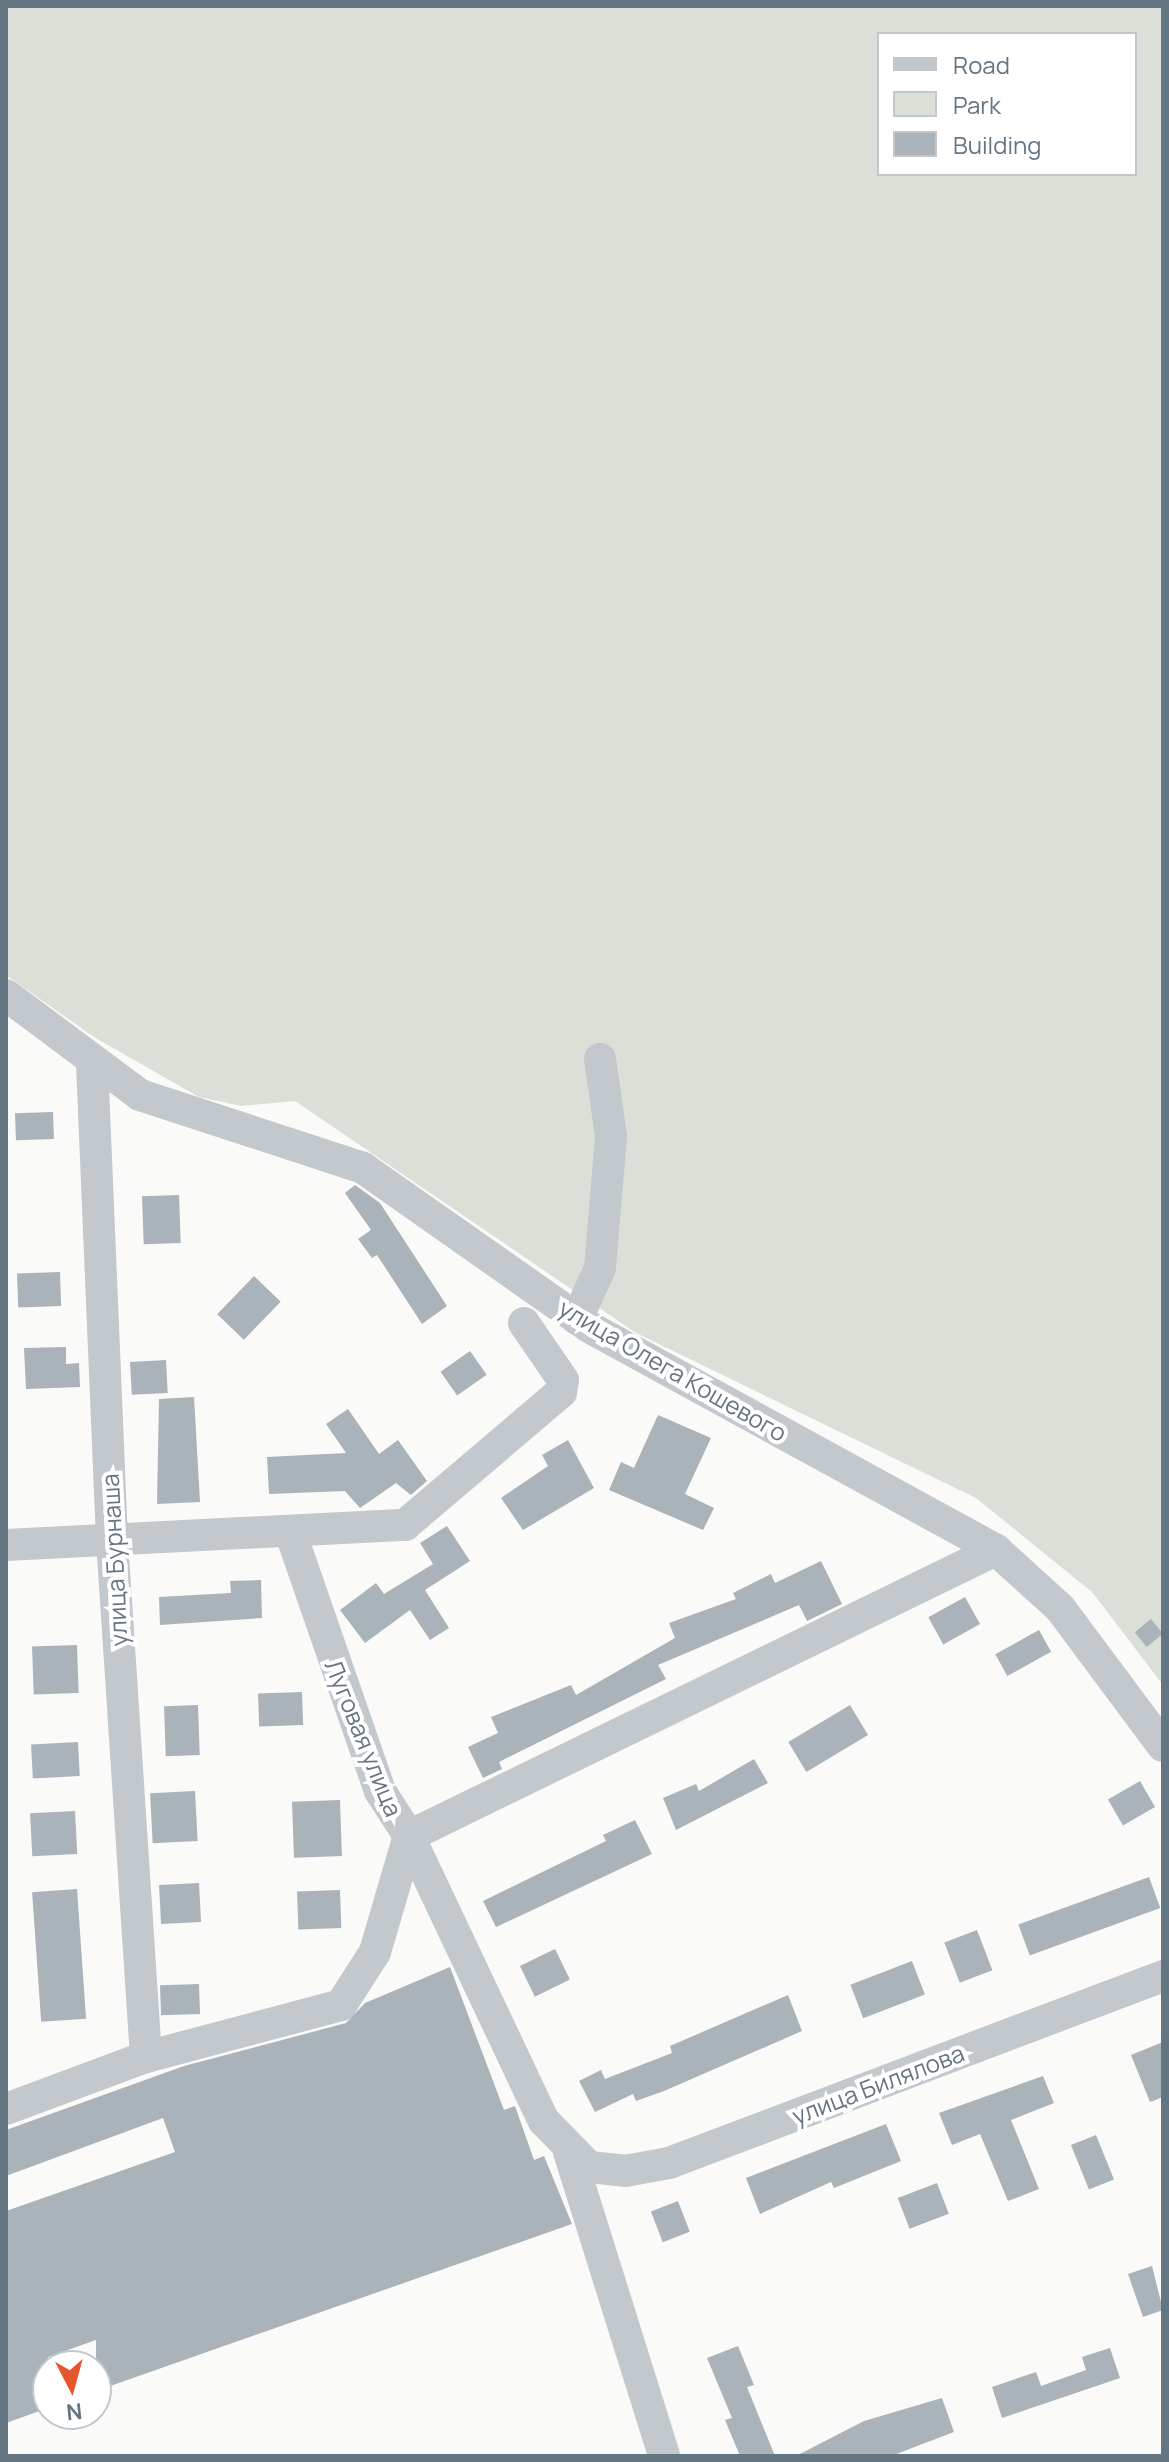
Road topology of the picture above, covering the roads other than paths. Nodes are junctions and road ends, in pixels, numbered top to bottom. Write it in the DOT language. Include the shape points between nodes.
graph roads {
  1 [pos="6,995"];
  2 [pos="600,1059"];
  3 [pos="92,1063"];
  4 [pos="577,1319"];
  5 [pos="524,1323"];
  6 [pos="291,1534"];
  7 [pos="112,1540"];
  8 [pos="6,1545"];
  9 [pos="996,1550"];
  10 [pos="1163,1746"];
  11 [pos="409,1836"];
  12 [pos="1163,1976"];
  13 [pos="146,2057"];
  14 [pos="6,2109"];
  15 [pos="579,2160"];
  16 [pos="664,2456"];
  1 -- 3 [label="street, улица Олега Кошевого"];
  2 -- 4 [label="street" via="611,1136 600,1268"];
  3 -- 4 [label="street, улица Олега Кошевого" via="140,1095 195,1118 329,1152 363,1168"];
  3 -- 7 [label="street, улица Бурнаша"];
  4 -- 9 [label="street, улица Олега Кошевого"];
  5 -- 6 [label="street" via="563,1380 546,1408 419,1519 388,1528"];
  6 -- 7 [label="street"];
  6 -- 11 [label="street, Луговая улица" via="380,1791"];
  7 -- 8 [label="street"];
  7 -- 13 [label="street, улица Бурнаша"];
  9 -- 10 [label="street, улица Олега Кошевого" via="1060,1608"];
  9 -- 11 [label="street, Луговая улица"];
  11 -- 13 [label="street" via="375,1952 341,2005"];
  11 -- 15 [label="street" via="495,2028 544,2121"];
  12 -- 15 [label="street, улица Билялова" via="669,2163 625,2171"];
  13 -- 14 [label="street"];
  15 -- 16 [label="street"];
}
